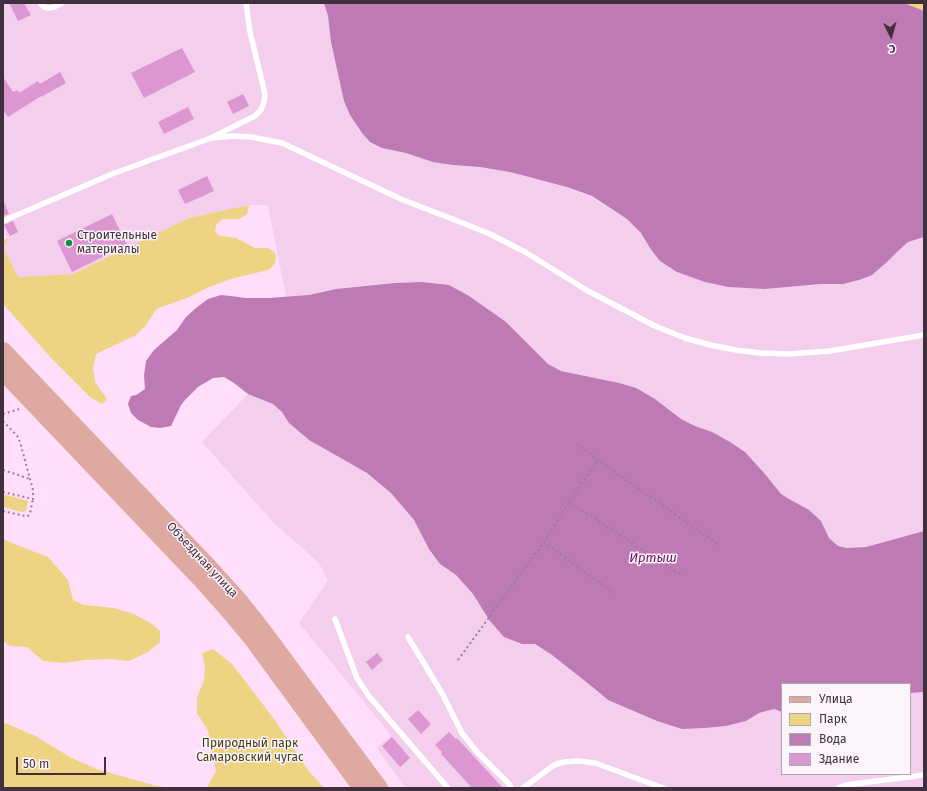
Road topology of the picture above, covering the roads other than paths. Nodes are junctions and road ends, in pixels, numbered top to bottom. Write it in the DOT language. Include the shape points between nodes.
graph roads {
  1 [pos="40,3"];
  2 [pos="62,3"];
  3 [pos="246,3"];
  4 [pos="211,138"];
  5 [pos="3,221"];
  6 [pos="924,336"];
  7 [pos="3,351"];
  8 [pos="3,371"];
  9 [pos="335,619"];
  10 [pos="408,637"];
  11 [pos="924,775"];
  12 [pos="362,788"];
  13 [pos="379,788"];
  14 [pos="448,788"];
  15 [pos="511,788"];
  16 [pos="523,788"];
  17 [pos="663,788"];
  18 [pos="838,788"];
  1 -- 2 [label="lane" via="49,8"];
  3 -- 4 [label="lane" via="250,32 265,94 264,102 256,116"];
  4 -- 5 [label="lane" via="112,174"];
  4 -- 6 [label="lane" via="251,136 282,144 403,200 490,234 525,252 588,291 684,338 736,350 789,354 830,351"];
  7 -- 13 [label="main road, Объездная улица" via="239,601"];
  8 -- 12 [label="main road, Объездная улица" via="227,608"];
  9 -- 14 [label="lane" via="357,678"];
  10 -- 15 [label="lane" via="443,695 462,733"];
  11 -- 18 [label="lane"];
  16 -- 17 [label="lane" via="554,765 578,761 595,763"];
}
